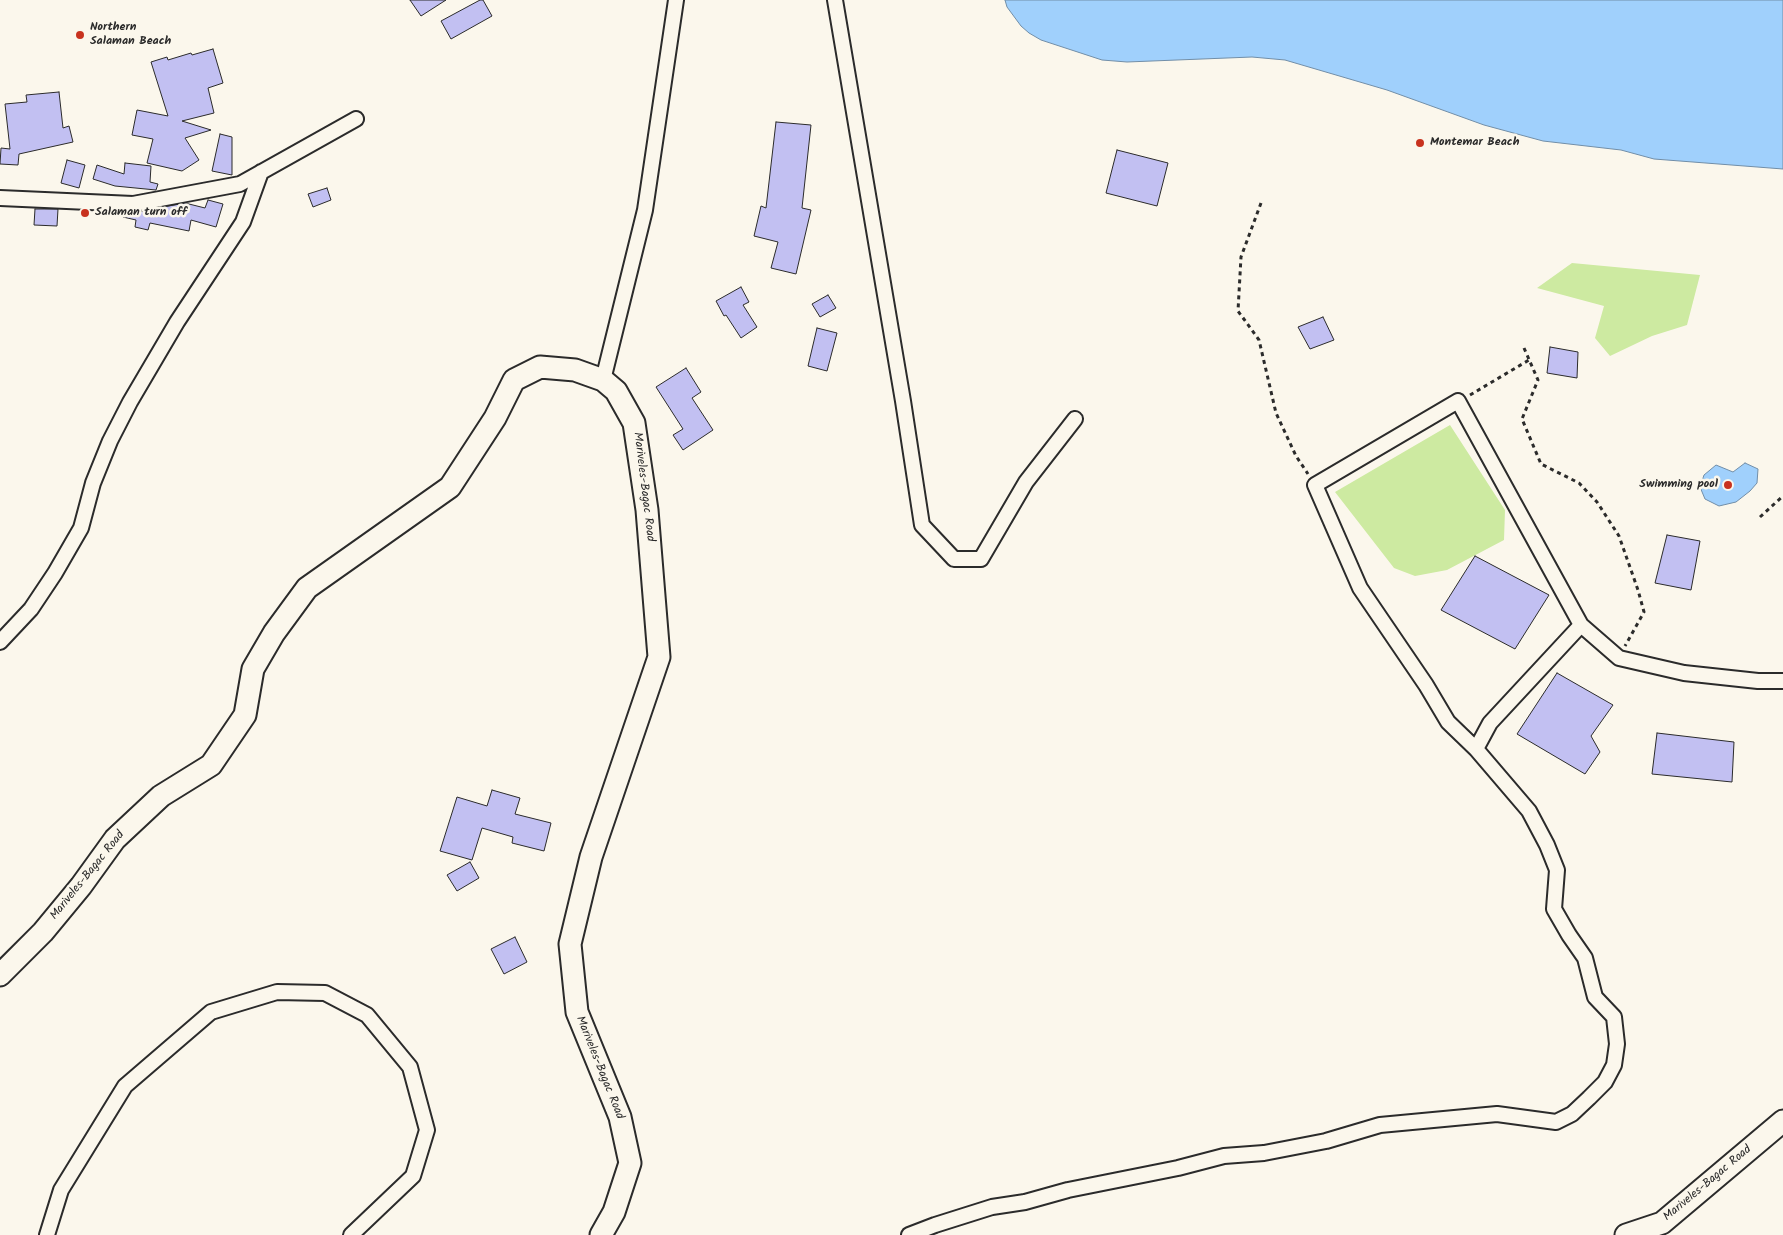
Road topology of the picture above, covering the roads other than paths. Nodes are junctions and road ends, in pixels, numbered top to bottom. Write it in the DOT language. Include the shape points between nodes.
graph roads {
  1 [pos="676,0"];
  2 [pos="835,0"];
  3 [pos="356,119"];
  4 [pos="261,172"];
  5 [pos="0,198"];
  6 [pos="603,380"];
  7 [pos="1075,420"];
  8 [pos="1581,625"];
  9 [pos="0,642"];
  10 [pos="1783,681"];
  11 [pos="1476,749"];
  12 [pos="0,975"];
  13 [pos="1783,1122"];
  14 [pos="1661,1229"];
  15 [pos="47,1235"];
  16 [pos="351,1235"];
  17 [pos="601,1235"];
  18 [pos="909,1235"];
  19 [pos="1626,1235"];
  1 -- 6 [label="street" via="645,210"];
  2 -- 7 [label="street" via="922,525 954,559 981,559 1026,482"];
  3 -- 4 [label="street"];
  4 -- 5 [label="street" via="240,184 134,204"];
  4 -- 9 [label="street" via="243,222 177,322 110,441 81,528 31,609"];
  6 -- 12 [label="main road, Mariveles-Bagac Road" via="575,370 540,367 514,380 495,418 450,487 307,588 253,669 246,715 211,765 161,796 115,839 43,932"];
  6 -- 17 [label="main road, Mariveles-Bagac Road" via="616,391 634,423 647,510 658,657 591,857 570,944 577,1012 620,1117 630,1163 614,1212"];
  8 -- 10 [label="street" via="1619,658 1684,673"];
  8 -- 11 [label="street" via="1490,723"];
  8 -- 11 [label="street" via="1458,401 1315,484 1360,588 1448,722"];
  11 -- 18 [label="street" via="1529,811 1547,845 1557,870 1554,909 1585,958 1595,997 1614,1017 1614,1065 1605,1082 1572,1114 1556,1122 1497,1114 1380,1125 1326,1141 1264,1153 1224,1156 1068,1190 992,1208"];
  13 -- 14 [label="main road, Mariveles-Bagac Road"];
  14 -- 19 [label="main road, Mariveles-Bagac Road"];
  15 -- 16 [label="street" via="62,1190 125,1086 212,1012 277,992 325,993 367,1015 410,1067 427,1130 413,1176"];
}
